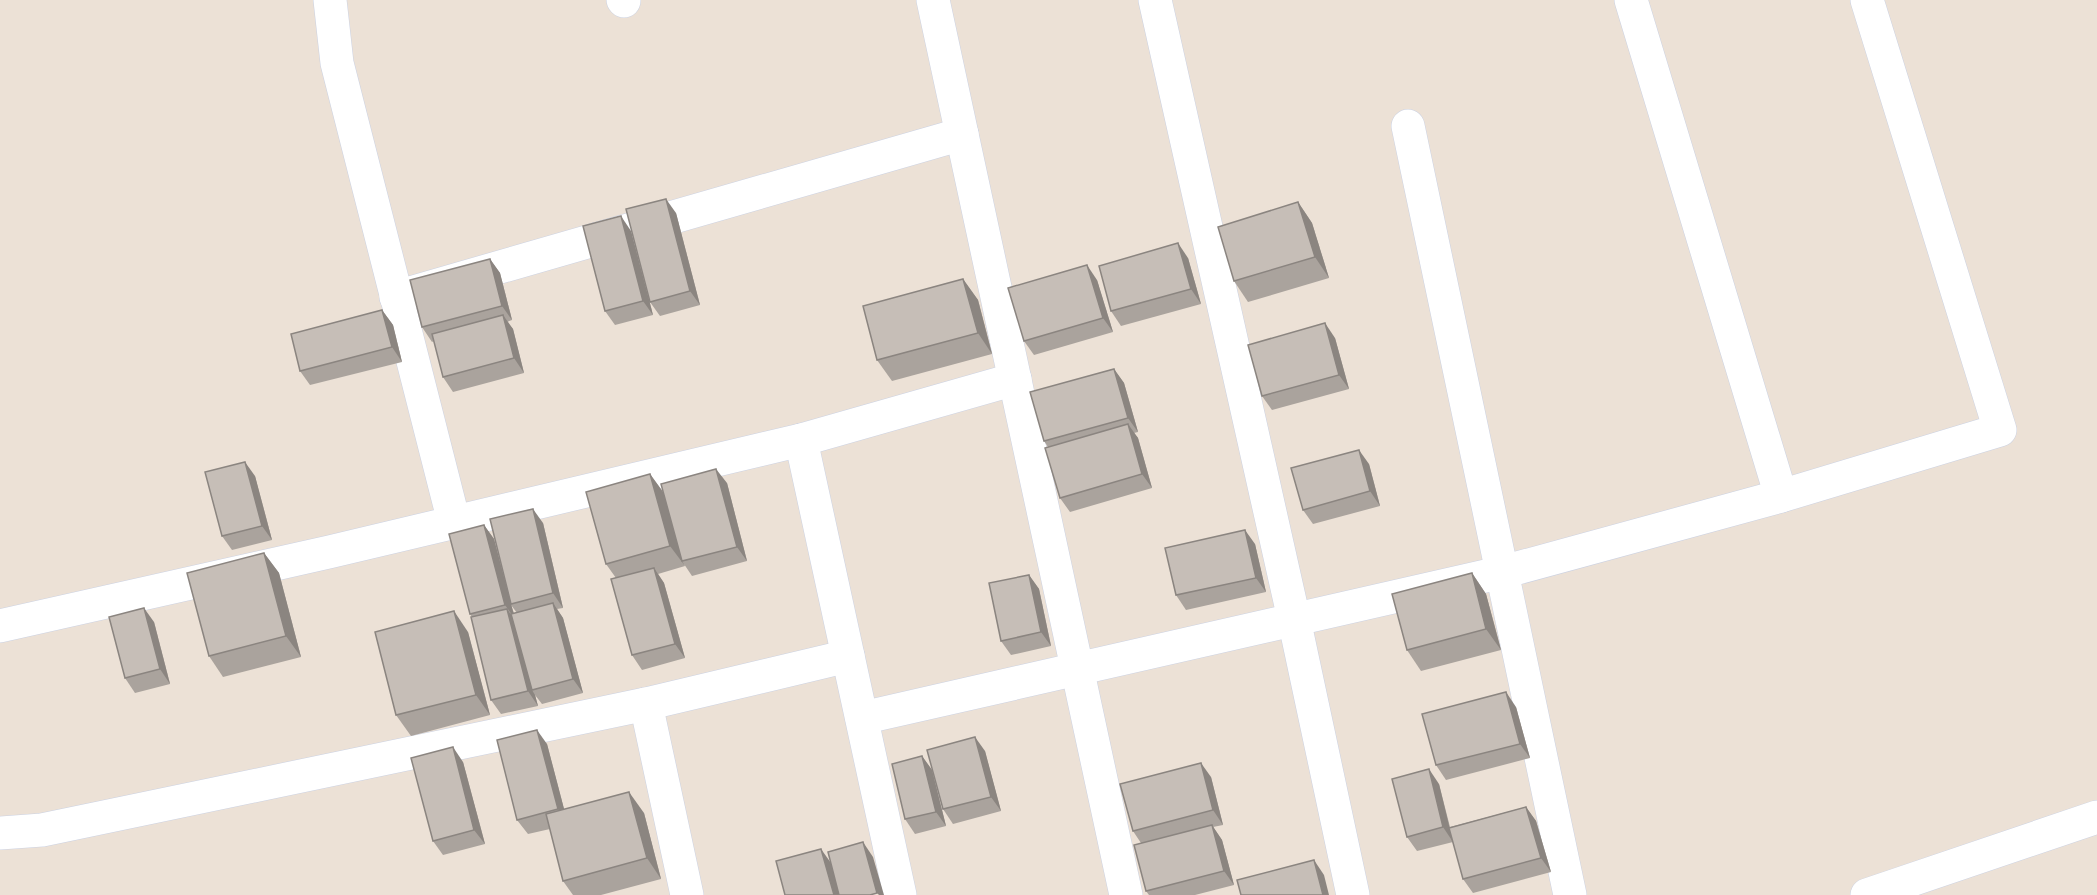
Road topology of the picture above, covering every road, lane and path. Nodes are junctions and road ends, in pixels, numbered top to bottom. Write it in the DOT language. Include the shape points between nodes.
graph roads {
  1 [pos="330,0"];
  2 [pos="933,0"];
  3 [pos="1155,0"];
  4 [pos="1631,0"];
  5 [pos="1867,0"];
  6 [pos="1408,126"];
  7 [pos="962,134"];
  8 [pos="396,297"];
  9 [pos="1015,379"];
  10 [pos="801,440"];
  11 [pos="1781,495"];
  12 [pos="454,522"];
  13 [pos="1503,572"];
  14 [pos="1294,619"];
  15 [pos="0,627"];
  16 [pos="849,656"];
  17 [pos="1077,669"];
  18 [pos="646,704"];
  19 [pos="862,718"];
  20 [pos="2097,817"];
  21 [pos="0,833"];
  22 [pos="687,895"];
  23 [pos="900,895"];
  24 [pos="1126,895"];
  25 [pos="1353,895"];
  26 [pos="1570,895"];
  27 [pos="1867,895"];
  1 -- 8 [label="street" via="337,63"];
  2 -- 7 [label="street"];
  3 -- 14 [label="street"];
  4 -- 11 [label="street"];
  5 -- 11 [label="street" via="2000,429"];
  6 -- 13 [label="street"];
  7 -- 8 [label="street"];
  7 -- 9 [label="street"];
  8 -- 12 [label="street"];
  9 -- 10 [label="street"];
  9 -- 17 [label="street"];
  10 -- 12 [label="street"];
  10 -- 16 [label="street"];
  11 -- 13 [label="street"];
  12 -- 15 [label="street"];
  13 -- 14 [label="street"];
  13 -- 26 [label="street"];
  14 -- 17 [label="street"];
  14 -- 25 [label="street"];
  16 -- 18 [label="street"];
  16 -- 19 [label="street"];
  17 -- 19 [label="street"];
  17 -- 24 [label="street"];
  18 -- 21 [label="street" via="42,830"];
  18 -- 22 [label="street"];
  19 -- 23 [label="street"];
  20 -- 27 [label="street"];
}
